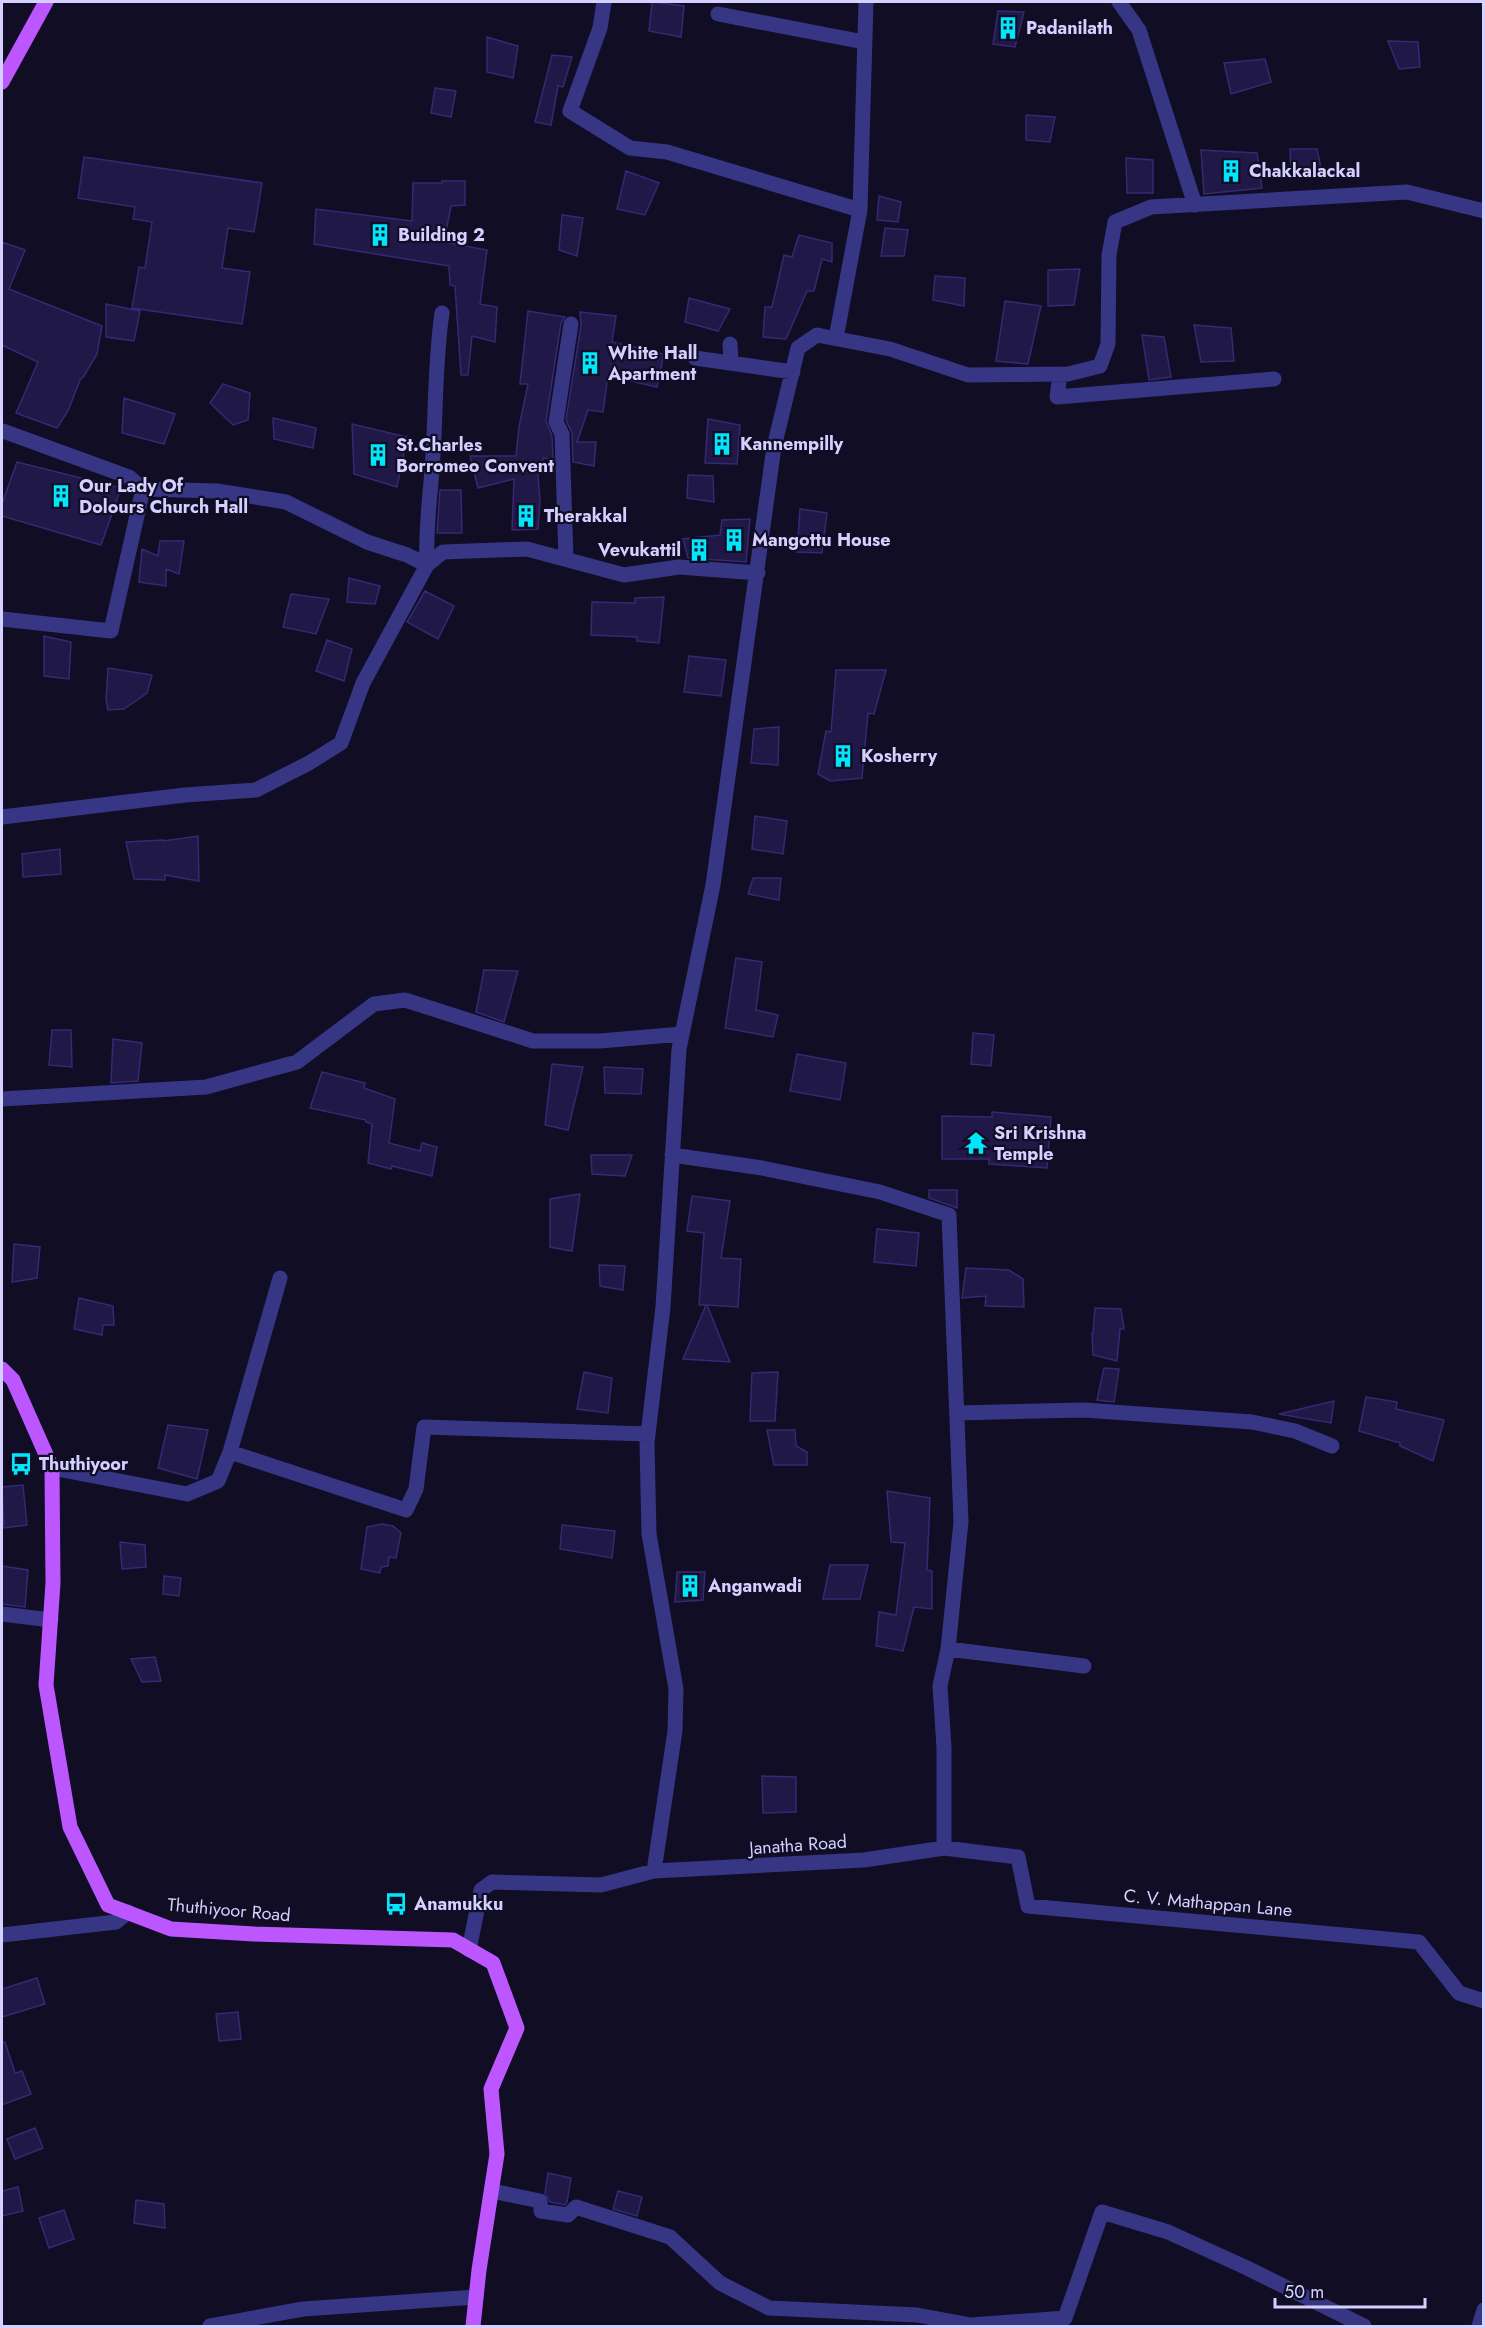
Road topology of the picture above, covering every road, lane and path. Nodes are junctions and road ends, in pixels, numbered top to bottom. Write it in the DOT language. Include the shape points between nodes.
graph roads {
  1 [pos="46,2"];
  2 [pos="604,2"];
  3 [pos="866,2"];
  4 [pos="1119,2"];
  5 [pos="718,14"];
  6 [pos="864,42"];
  7 [pos="2,82"];
  8 [pos="1195,205"];
  9 [pos="860,210"];
  10 [pos="1484,211"];
  11 [pos="442,313"];
  12 [pos="571,324"];
  13 [pos="836,339"];
  14 [pos="730,344"];
  15 [pos="695,358"];
  16 [pos="731,363"];
  17 [pos="793,372"];
  18 [pos="1060,374"];
  19 [pos="1274,379"];
  20 [pos="3,431"];
  21 [pos="143,489"];
  22 [pos="566,559"];
  23 [pos="427,565"];
  24 [pos="758,573"];
  25 [pos="2,619"];
  26 [pos="2,817"];
  27 [pos="682,1034"];
  28 [pos="2,1099"];
  29 [pos="672,1155"];
  30 [pos="280,1278"];
  31 [pos="5,1375"];
  32 [pos="957,1413"];
  33 [pos="648,1434"];
  34 [pos="1332,1446"];
  35 [pos="230,1452"];
  36 [pos="52,1468"];
  37 [pos="2,1614"];
  38 [pos="51,1620"];
  39 [pos="948,1649"];
  40 [pos="1084,1665"];
  41 [pos="944,1848"];
  42 [pos="654,1871"];
  43 [pos="128,1912"];
  44 [pos="2,1935"];
  45 [pos="469,1950"];
  46 [pos="1484,2001"];
  47 [pos="492,2191"];
  48 [pos="476,2296"];
  49 [pos="1484,2310"];
  50 [pos="210,2326"];
  51 [pos="473,2326"];
  52 [pos="1364,2326"];
  53 [pos="1479,2326"];
  1 -- 7 [label="main road"];
  2 -- 9 [label="street" via="600,28 570,111 630,148 667,152"];
  3 -- 6 [label="street"];
  4 -- 8 [label="street" via="1139,30"];
  5 -- 6 [label="street"];
  6 -- 9 [label="street"];
  8 -- 10 [label="street" via="1407,192"];
  8 -- 18 [label="street" via="1151,207 1115,222 1109,255 1108,344 1100,366"];
  9 -- 13 [label="street"];
  11 -- 23 [label="street" via="437,346"];
  12 -- 22 [label="street" via="555,422 562,434"];
  13 -- 17 [label="street" via="818,335 798,348"];
  13 -- 18 [label="street" via="891,348 968,375"];
  14 -- 16 [label="street"];
  15 -- 16 [label="street"];
  16 -- 17 [label="street"];
  17 -- 24 [label="street" via="774,447"];
  18 -- 19 [label="street" via="1057,397"];
  20 -- 21 [label="street" via="129,477"];
  21 -- 23 [label="street" via="217,491 286,502 367,542"];
  21 -- 25 [label="street" via="111,631"];
  22 -- 23 [label="street" via="527,549 444,552"];
  22 -- 24 [label="street" via="624,575 679,567"];
  23 -- 26 [label="street" via="363,683 341,743 309,763 256,790"];
  24 -- 27 [label="street" via="713,885"];
  27 -- 28 [label="street" via="600,1041 533,1041 405,1000 374,1004 297,1062 206,1087"];
  27 -- 29 [label="street"];
  29 -- 32 [label="street" via="880,1191 949,1215"];
  29 -- 33 [label="street" via="663,1307"];
  30 -- 35 [label="street"];
  31 -- 36 [label="main road, Thuthiyoor Road"];
  32 -- 34 [label="street" via="1084,1410 1252,1422 1295,1431"];
  32 -- 39 [label="street" via="961,1522"];
  33 -- 35 [label="street" via="424,1427 416,1489 406,1509"];
  33 -- 42 [label="street" via="649,1534 676,1689 675,1731"];
  35 -- 36 [label="street" via="218,1481 186,1494"];
  36 -- 38 [label="main road, Thuthiyoor Road"];
  37 -- 38 [label="street"];
  38 -- 43 [label="main road, Thuthiyoor Road" via="46,1685 70,1827 108,1905"];
  39 -- 40 [label="street"];
  39 -- 41 [label="street" via="940,1686"];
  41 -- 42 [label="street, Janatha Road" via="864,1860"];
  41 -- 46 [label="street, C. V. Mathappan Lane" via="1018,1857 1028,1906 1419,1942 1459,1994"];
  42 -- 45 [label="street, Janatha Road" via="601,1885 492,1882 481,1890"];
  43 -- 44 [label="street" via="116,1922"];
  43 -- 45 [label="main road, Thuthiyoor Road" via="171,1929 453,1940"];
  45 -- 47 [label="main road, Thuthiyoor Road" via="493,1963 517,2028 491,2089 497,2154"];
  47 -- 48 [label="main road, Thuthiyoor Road"];
  47 -- 52 [label="street" via="540,2201 541,2211 568,2215 576,2207 670,2237 720,2283 769,2308 917,2315 971,2325 1065,2318 1102,2212 1168,2232"];
  48 -- 50 [label="street" via="303,2308"];
  48 -- 51 [label="main road, Thuthiyoor Road"];
  49 -- 53 [label="street"];
}
